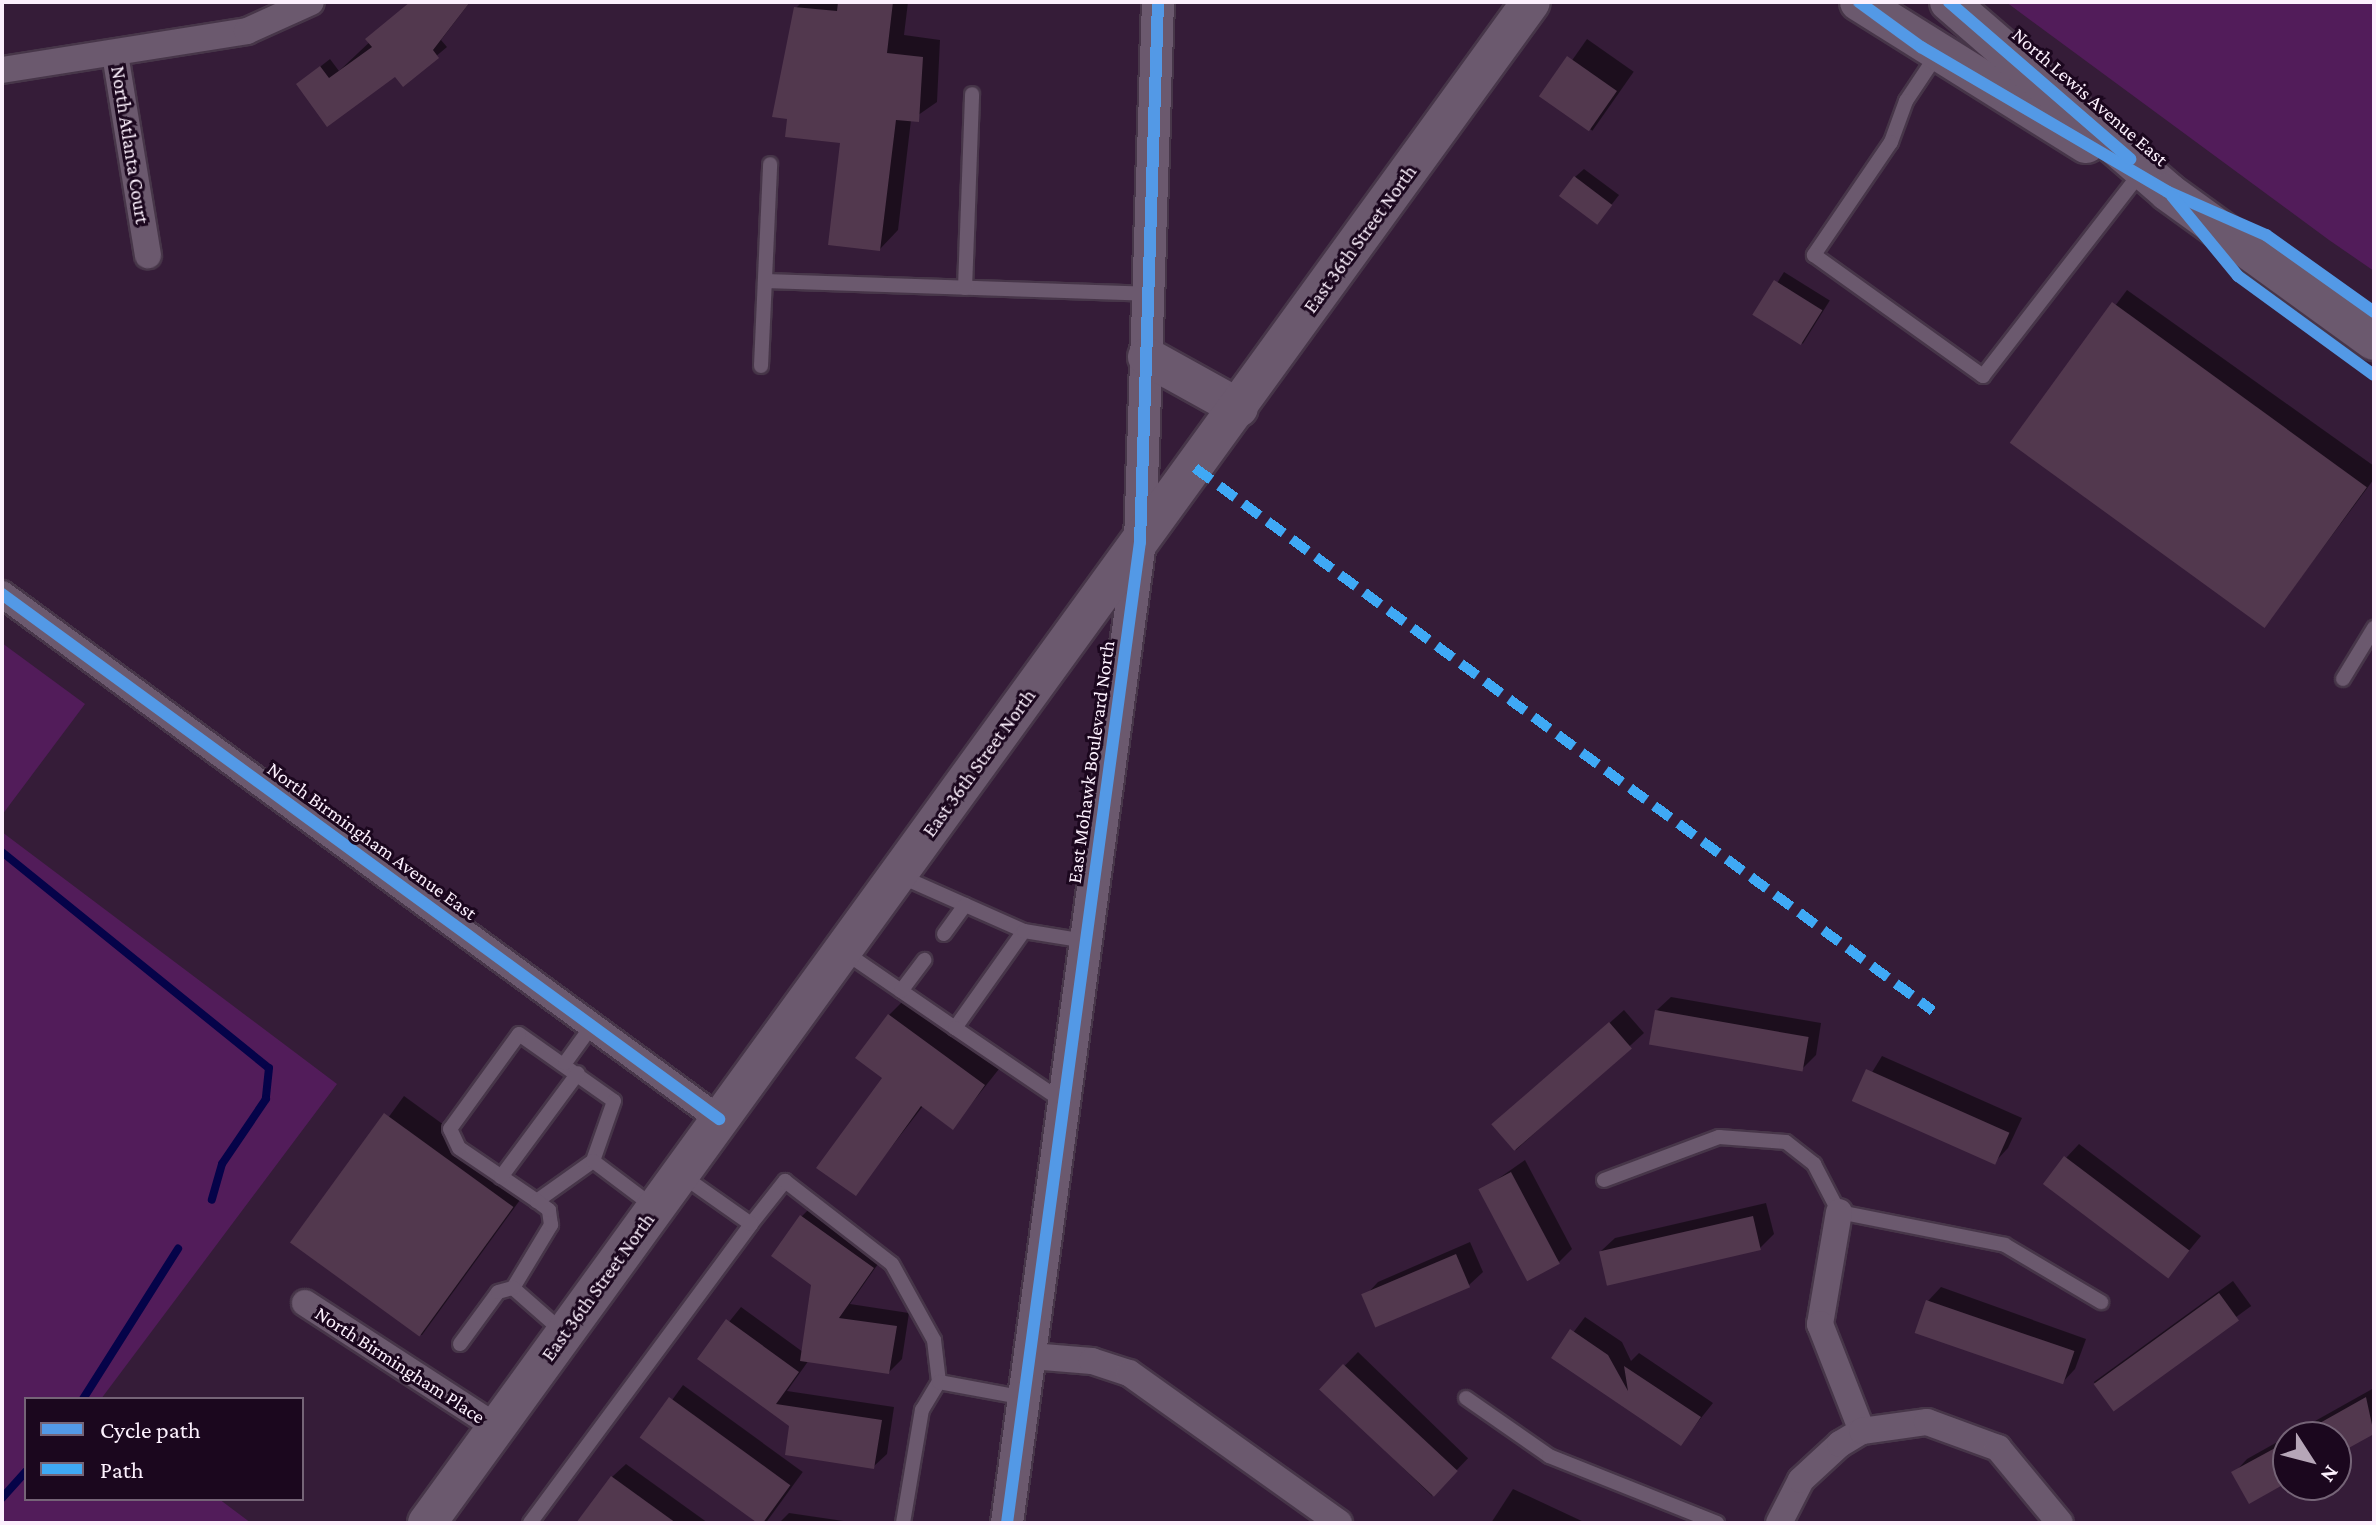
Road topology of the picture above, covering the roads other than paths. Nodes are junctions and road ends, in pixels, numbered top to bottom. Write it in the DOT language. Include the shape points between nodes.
graph roads {
  1 [pos="311,2"];
  2 [pos="1158,2"];
  3 [pos="1531,2"];
  4 [pos="1859,2"];
  5 [pos="1949,2"];
  6 [pos="115,54"];
  7 [pos="1936,56"];
  8 [pos="2,70"];
  9 [pos="972,94"];
  10 [pos="770,164"];
  11 [pos="2154,183"];
  12 [pos="148,255"];
  13 [pos="765,281"];
  14 [pos="965,288"];
  15 [pos="1148,294"];
  16 [pos="2374,341"];
  17 [pos="1147,357"];
  18 [pos="761,366"];
  19 [pos="1239,408"];
  20 [pos="1140,542"];
  21 [pos="2,594"];
  22 [pos="2374,628"];
  23 [pos="2343,679"];
  24 [pos="897,875"];
  25 [pos="965,905"];
  26 [pos="1024,931"];
  27 [pos="944,934"];
  28 [pos="1086,941"];
  29 [pos="842,950"];
  30 [pos="924,960"];
  31 [pos="901,991"];
  32 [pos="591,1027"];
  33 [pos="955,1028"];
  34 [pos="565,1063"];
  35 [pos="578,1073"];
  36 [pos="1064,1102"];
  37 [pos="719,1119"];
  38 [pos="593,1161"];
  39 [pos="680,1174"];
  40 [pos="501,1177"];
  41 [pos="1604,1180"];
  42 [pos="537,1201"];
  43 [pos="655,1208"];
  44 [pos="1839,1212"];
  45 [pos="751,1224"];
  46 [pos="513,1288"];
  47 [pos="2101,1302"];
  48 [pos="305,1303"];
  49 [pos="564,1333"];
  50 [pos="460,1344"];
  51 [pos="1031,1356"];
  52 [pos="939,1382"];
  53 [pos="1026,1398"];
  54 [pos="1466,1398"];
  55 [pos="496,1427"];
  56 [pos="1862,1431"];
  57 [pos="427,1523"];
  58 [pos="530,1523"];
  59 [pos="903,1523"];
  60 [pos="1007,1523"];
  61 [pos="1339,1523"];
  62 [pos="1717,1523"];
  63 [pos="1779,1523"];
  64 [pos="2060,1523"];
  1 -- 6 [label="street" via="247,31"];
  2 -- 15 [label="street, East Mohawk Boulevard North"];
  3 -- 19 [label="main road, East 36th Street North"];
  4 -- 7 [label="main road, North Lewis Avenue East"];
  5 -- 11 [label="main road, North Lewis Avenue East"];
  6 -- 8 [label="street, North Atlanta Court"];
  6 -- 12 [label="street, North Atlanta Court"];
  7 -- 11 [label="main road, North Lewis Avenue East"];
  7 -- 11 [label="lane" via="1906,101 1891,142 1814,255 1983,376"];
  9 -- 14 [label="lane"];
  10 -- 13 [label="lane"];
  11 -- 16 [label="main road, North Lewis Avenue East"];
  13 -- 14 [label="lane"];
  13 -- 18 [label="lane"];
  14 -- 15 [label="lane"];
  15 -- 17 [label="street, East Mohawk Boulevard North"];
  17 -- 19 [label="main road"];
  17 -- 20 [label="street, East Mohawk Boulevard North"];
  19 -- 20 [label="main road, East 36th Street North"];
  20 -- 24 [label="main road, East 36th Street North"];
  20 -- 28 [label="street, East Mohawk Boulevard North"];
  21 -- 32 [label="street, North Birmingham Avenue East"];
  22 -- 23 [label="lane"];
  24 -- 25 [label="lane"];
  24 -- 29 [label="main road, East 36th Street North"];
  25 -- 26 [label="lane"];
  25 -- 27 [label="lane"];
  26 -- 28 [label="lane"];
  26 -- 33 [label="lane"];
  28 -- 36 [label="street, East Mohawk Boulevard North"];
  29 -- 31 [label="lane"];
  29 -- 37 [label="main road, East 36th Street North"];
  30 -- 31 [label="lane"];
  31 -- 33 [label="lane"];
  32 -- 34 [label="lane"];
  32 -- 37 [label="street, North Birmingham Avenue East"];
  33 -- 36 [label="lane"];
  34 -- 35 [label="lane"];
  34 -- 40 [label="lane" via="519,1034 453,1120 459,1148"];
  35 -- 38 [label="lane" via="614,1101"];
  35 -- 40 [label="lane"];
  36 -- 51 [label="street, East Mohawk Boulevard North"];
  37 -- 39 [label="main road, East 36th Street North"];
  38 -- 42 [label="lane"];
  38 -- 43 [label="lane"];
  39 -- 43 [label="main road, East 36th Street North"];
  39 -- 45 [label="lane"];
  40 -- 42 [label="lane"];
  41 -- 44 [label="lane" via="1719,1137 1786,1142 1814,1164"];
  42 -- 46 [label="lane" via="549,1210 551,1225"];
  43 -- 49 [label="main road, East 36th Street North"];
  44 -- 47 [label="lane" via="2005,1245"];
  44 -- 56 [label="street" via="1820,1324"];
  45 -- 52 [label="lane" via="785,1181 892,1264 934,1340"];
  45 -- 58 [label="lane"];
  46 -- 49 [label="lane"];
  46 -- 50 [label="lane" via="498,1292"];
  48 -- 55 [label="street, North Birmingham Place"];
  49 -- 55 [label="main road, East 36th Street North"];
  51 -- 53 [label="street, East Mohawk Boulevard North"];
  51 -- 61 [label="street" via="1092,1361 1129,1373"];
  52 -- 53 [label="lane"];
  52 -- 59 [label="lane" via="922,1410"];
  53 -- 60 [label="street, East Mohawk Boulevard North"];
  54 -- 62 [label="lane" via="1561,1462"];
  55 -- 57 [label="main road, East 36th Street North"];
  56 -- 63 [label="street" via="1817,1461"];
  56 -- 64 [label="street" via="1927,1422 1976,1434 2022,1471"];
}
